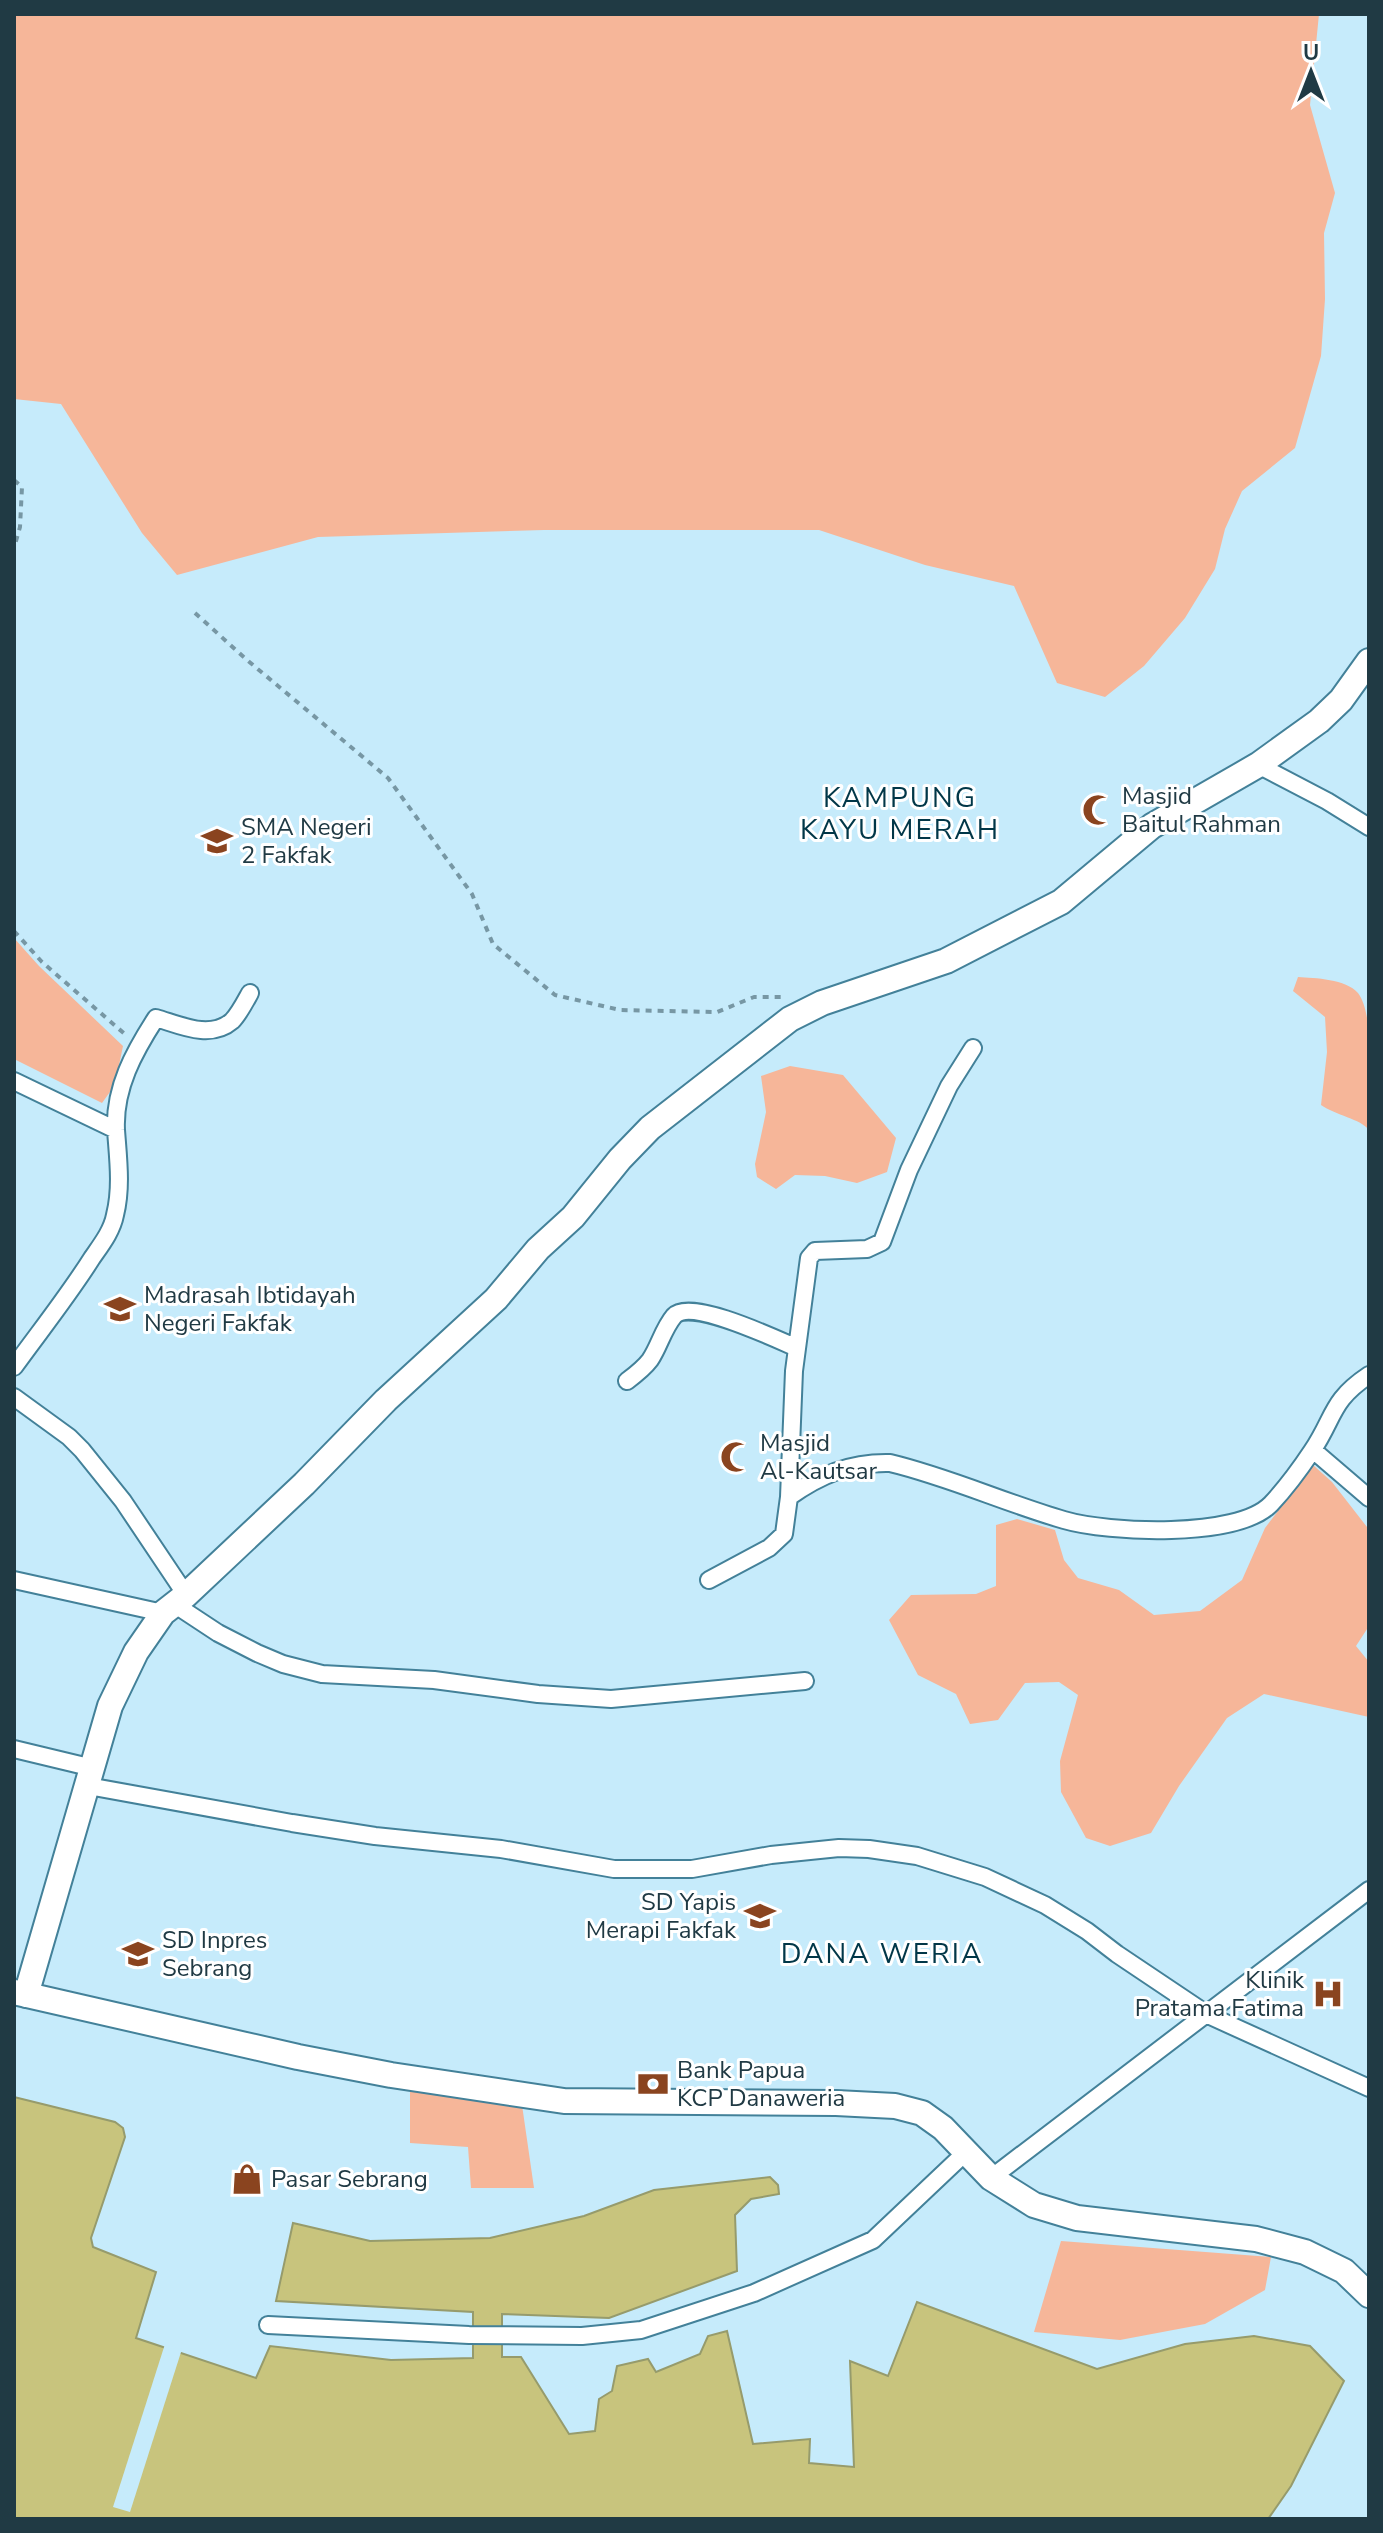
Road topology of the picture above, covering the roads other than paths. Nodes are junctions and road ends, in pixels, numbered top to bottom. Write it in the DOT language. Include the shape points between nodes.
graph roads {
  1 [pos="1369,661"];
  2 [pos="1258,765"];
  3 [pos="1369,827"];
  4 [pos="250,993"];
  5 [pos="973,1048"];
  6 [pos="14,1081"];
  7 [pos="116,1130"];
  8 [pos="797,1348"];
  9 [pos="14,1367"];
  10 [pos="1369,1375"];
  11 [pos="627,1381"];
  12 [pos="14,1397"];
  13 [pos="1313,1450"];
  14 [pos="789,1497"];
  15 [pos="1369,1498"];
  16 [pos="14,1580"];
  17 [pos="709,1580"];
  18 [pos="174,1604"];
  19 [pos="805,1681"];
  20 [pos="14,1749"];
  21 [pos="91,1777"];
  22 [pos="1369,1890"];
  23 [pos="20,1993"];
  24 [pos="1208,2015"];
  25 [pos="1369,2088"];
  26 [pos="966,2152"];
  27 [pos="991,2178"];
  28 [pos="1369,2295"];
  29 [pos="268,2325"];
  1 -- 2 [label="main road" via="1319,721"];
  2 -- 3 [label="street"];
  2 -- 18 [label="main road" via="1152,826 1061,902 946,961 790,1019 681,1102 620,1159 496,1299"];
  4 -- 7 [label="street" via="233,1020 216,1030 156,1018 125,1074"];
  5 -- 8 [label="street" via="909,1170 882,1242 867,1249 811,1254"];
  6 -- 7 [label="street"];
  7 -- 9 [label="street" via="115,1217 79,1279"];
  8 -- 11 [label="street" via="733,1322 682,1311 672,1318 650,1360"];
  8 -- 14 [label="street"];
  10 -- 13 [label="street" via="1339,1399"];
  12 -- 18 [label="street" via="69,1437 123,1501"];
  13 -- 14 [label="street" via="1270,1505 1240,1521 1211,1528 1083,1525 890,1463 867,1462 832,1471"];
  13 -- 15 [label="street"];
  14 -- 17 [label="street" via="780,1539"];
  16 -- 18 [label="street"];
  18 -- 19 [label="street" via="257,1653 322,1674 611,1699"];
  18 -- 21 [label="main road" via="118,1685"];
  20 -- 21 [label="street"];
  21 -- 23 [label="main road"];
  21 -- 24 [label="street" via="306,1826 501,1849 614,1869 692,1869 839,1848 917,1856 985,1877 1045,1905"];
  22 -- 24 [label="street"];
  23 -- 26 [label="main road" via="298,2057 564,2101 895,2106 922,2113"];
  24 -- 25 [label="street"];
  24 -- 27 [label="street"];
  26 -- 27 [label="main road"];
  26 -- 29 [label="street" via="873,2240 754,2293 641,2330 597,2336 469,2335"];
  27 -- 28 [label="main road" via="1034,2205 1077,2218 1256,2239 1305,2252 1344,2271"];
}
